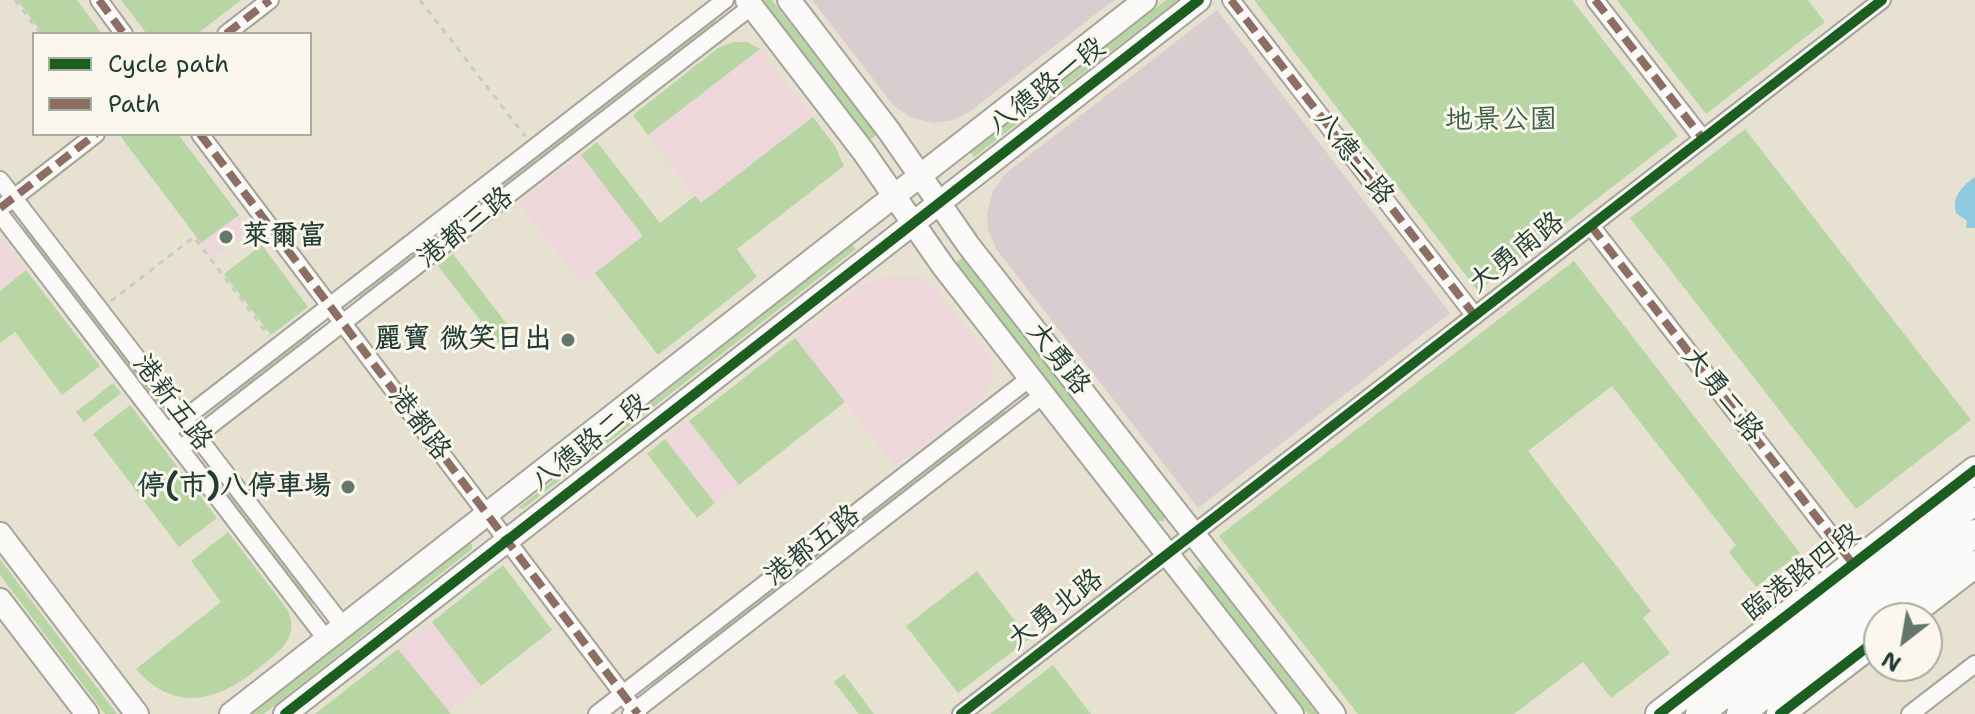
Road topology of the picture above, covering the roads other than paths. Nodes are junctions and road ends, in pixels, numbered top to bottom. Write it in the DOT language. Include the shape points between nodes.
graph roads {
  1 [pos="99,0"];
  2 [pos="270,0"];
  3 [pos="725,0"];
  4 [pos="789,0"];
  5 [pos="1145,0"];
  6 [pos="1199,0"];
  7 [pos="1231,0"];
  8 [pos="1595,0"];
  9 [pos="1882,0"];
  10 [pos="749,3"];
  11 [pos="123,32"];
  12 [pos="229,32"];
  13 [pos="93,136"];
  14 [pos="202,136"];
  15 [pos="1703,139"];
  16 [pos="0,180"];
  17 [pos="907,185"];
  18 [pos="14,198"];
  19 [pos="0,211"];
  20 [pos="926,212"];
  21 [pos="1591,226"];
  22 [pos="330,306"];
  23 [pos="1475,316"];
  24 [pos="343,323"];
  25 [pos="1037,386"];
  26 [pos="184,419"];
  27 [pos="167,432"];
  28 [pos="197,436"];
  29 [pos="180,449"];
  30 [pos="1975,470"];
  31 [pos="1975,501"];
  32 [pos="486,513"];
  33 [pos="1975,533"];
  34 [pos="0,534"];
  35 [pos="506,539"];
  36 [pos="1180,544"];
  37 [pos="1853,564"];
  38 [pos="1975,564"];
  39 [pos="0,600"];
  40 [pos="1926,602"];
  41 [pos="335,632"];
  42 [pos="1863,650"];
  43 [pos="1975,664"];
  44 [pos="623,694"];
  45 [pos="635,713"];
  46 [pos="87,714"];
  47 [pos="137,714"];
  48 [pos="231,714"];
  49 [pos="285,714"];
  50 [pos="597,714"];
  51 [pos="961,714"];
  52 [pos="1292,714"];
  53 [pos="1334,714"];
  54 [pos="1659,714"];
  55 [pos="1699,714"];
  56 [pos="1740,714"];
  57 [pos="1780,714"];
  58 [pos="1910,714"];
  1 -- 11 [label="street"];
  2 -- 12 [label="street"];
  3 -- 22 [label="street, 港都三路"];
  4 -- 17 [label="street, 大勇路"];
  5 -- 17 [label="street, 八德路一段"];
  6 -- 20 [label="street, 八德路一段"];
  7 -- 23 [label="street, 八德二路"];
  8 -- 15 [label="street"];
  9 -- 15 [label="street, 大勇南路"];
  10 -- 17 [label="street, 大勇路"];
  10 -- 24 [label="street, 港都三路"];
  13 -- 18 [label="street"];
  14 -- 22 [label="street, 港都路"];
  15 -- 21 [label="street, 大勇南路"];
  16 -- 18 [label="street, 港新五路"];
  17 -- 20 [label="street, 大勇路"];
  17 -- 20 [label="street, 大勇路"];
  17 -- 32 [label="street, 八德路二段"];
  18 -- 19 [label="street"];
  18 -- 26 [label="street, 港新五路"];
  19 -- 27 [label="street, 港新五路"];
  20 -- 25 [label="street, 大勇路"];
  20 -- 35 [label="street, 八德路二段"];
  20 -- 36 [label="street, 大勇路"];
  21 -- 23 [label="street, 大勇南路"];
  21 -- 37 [label="street, 大勇二路"];
  22 -- 24 [label="street, 港都路"];
  22 -- 26 [label="street, 港都三路"];
  23 -- 36 [label="street, 大勇南路"];
  24 -- 28 [label="street, 港都三路"];
  24 -- 32 [label="street, 港都路"];
  25 -- 36 [label="street, 大勇路"];
  25 -- 44 [label="street, 港都五路"];
  25 -- 45 [label="street, 港都五路"];
  26 -- 27 [label="street, 港都三路"];
  26 -- 28 [label="street, 港新五路"];
  27 -- 29 [label="street, 港新五路"];
  28 -- 29 [label="street, 港都三路"];
  28 -- 41 [label="street, 港新五路"];
  29 -- 41 [label="street, 港新五路"];
  30 -- 37 [label="main road, 臨港路四段"];
  31 -- 55 [label="main road, 臨港路四段"];
  32 -- 35 [label="street, 港都路"];
  32 -- 41 [label="street, 八德路二段"];
  33 -- 56 [label="main road"];
  34 -- 47 [label="street"];
  35 -- 44 [label="street, 港都路"];
  35 -- 49 [label="street, 八德路二段"];
  36 -- 51 [label="street, 大勇北路"];
  36 -- 52 [label="street, 大勇路"];
  36 -- 53 [label="street, 大勇路"];
  37 -- 54 [label="main road, 臨港路四段"];
  38 -- 40 [label="main road"];
  39 -- 46 [label="street"];
  41 -- 48 [label="street, 八德路二段"];
  42 -- 57 [label="main road"];
  43 -- 58 [label="street"];
  44 -- 45 [label="street, 港都路"];
  44 -- 50 [label="street, 港都五路"];
}
